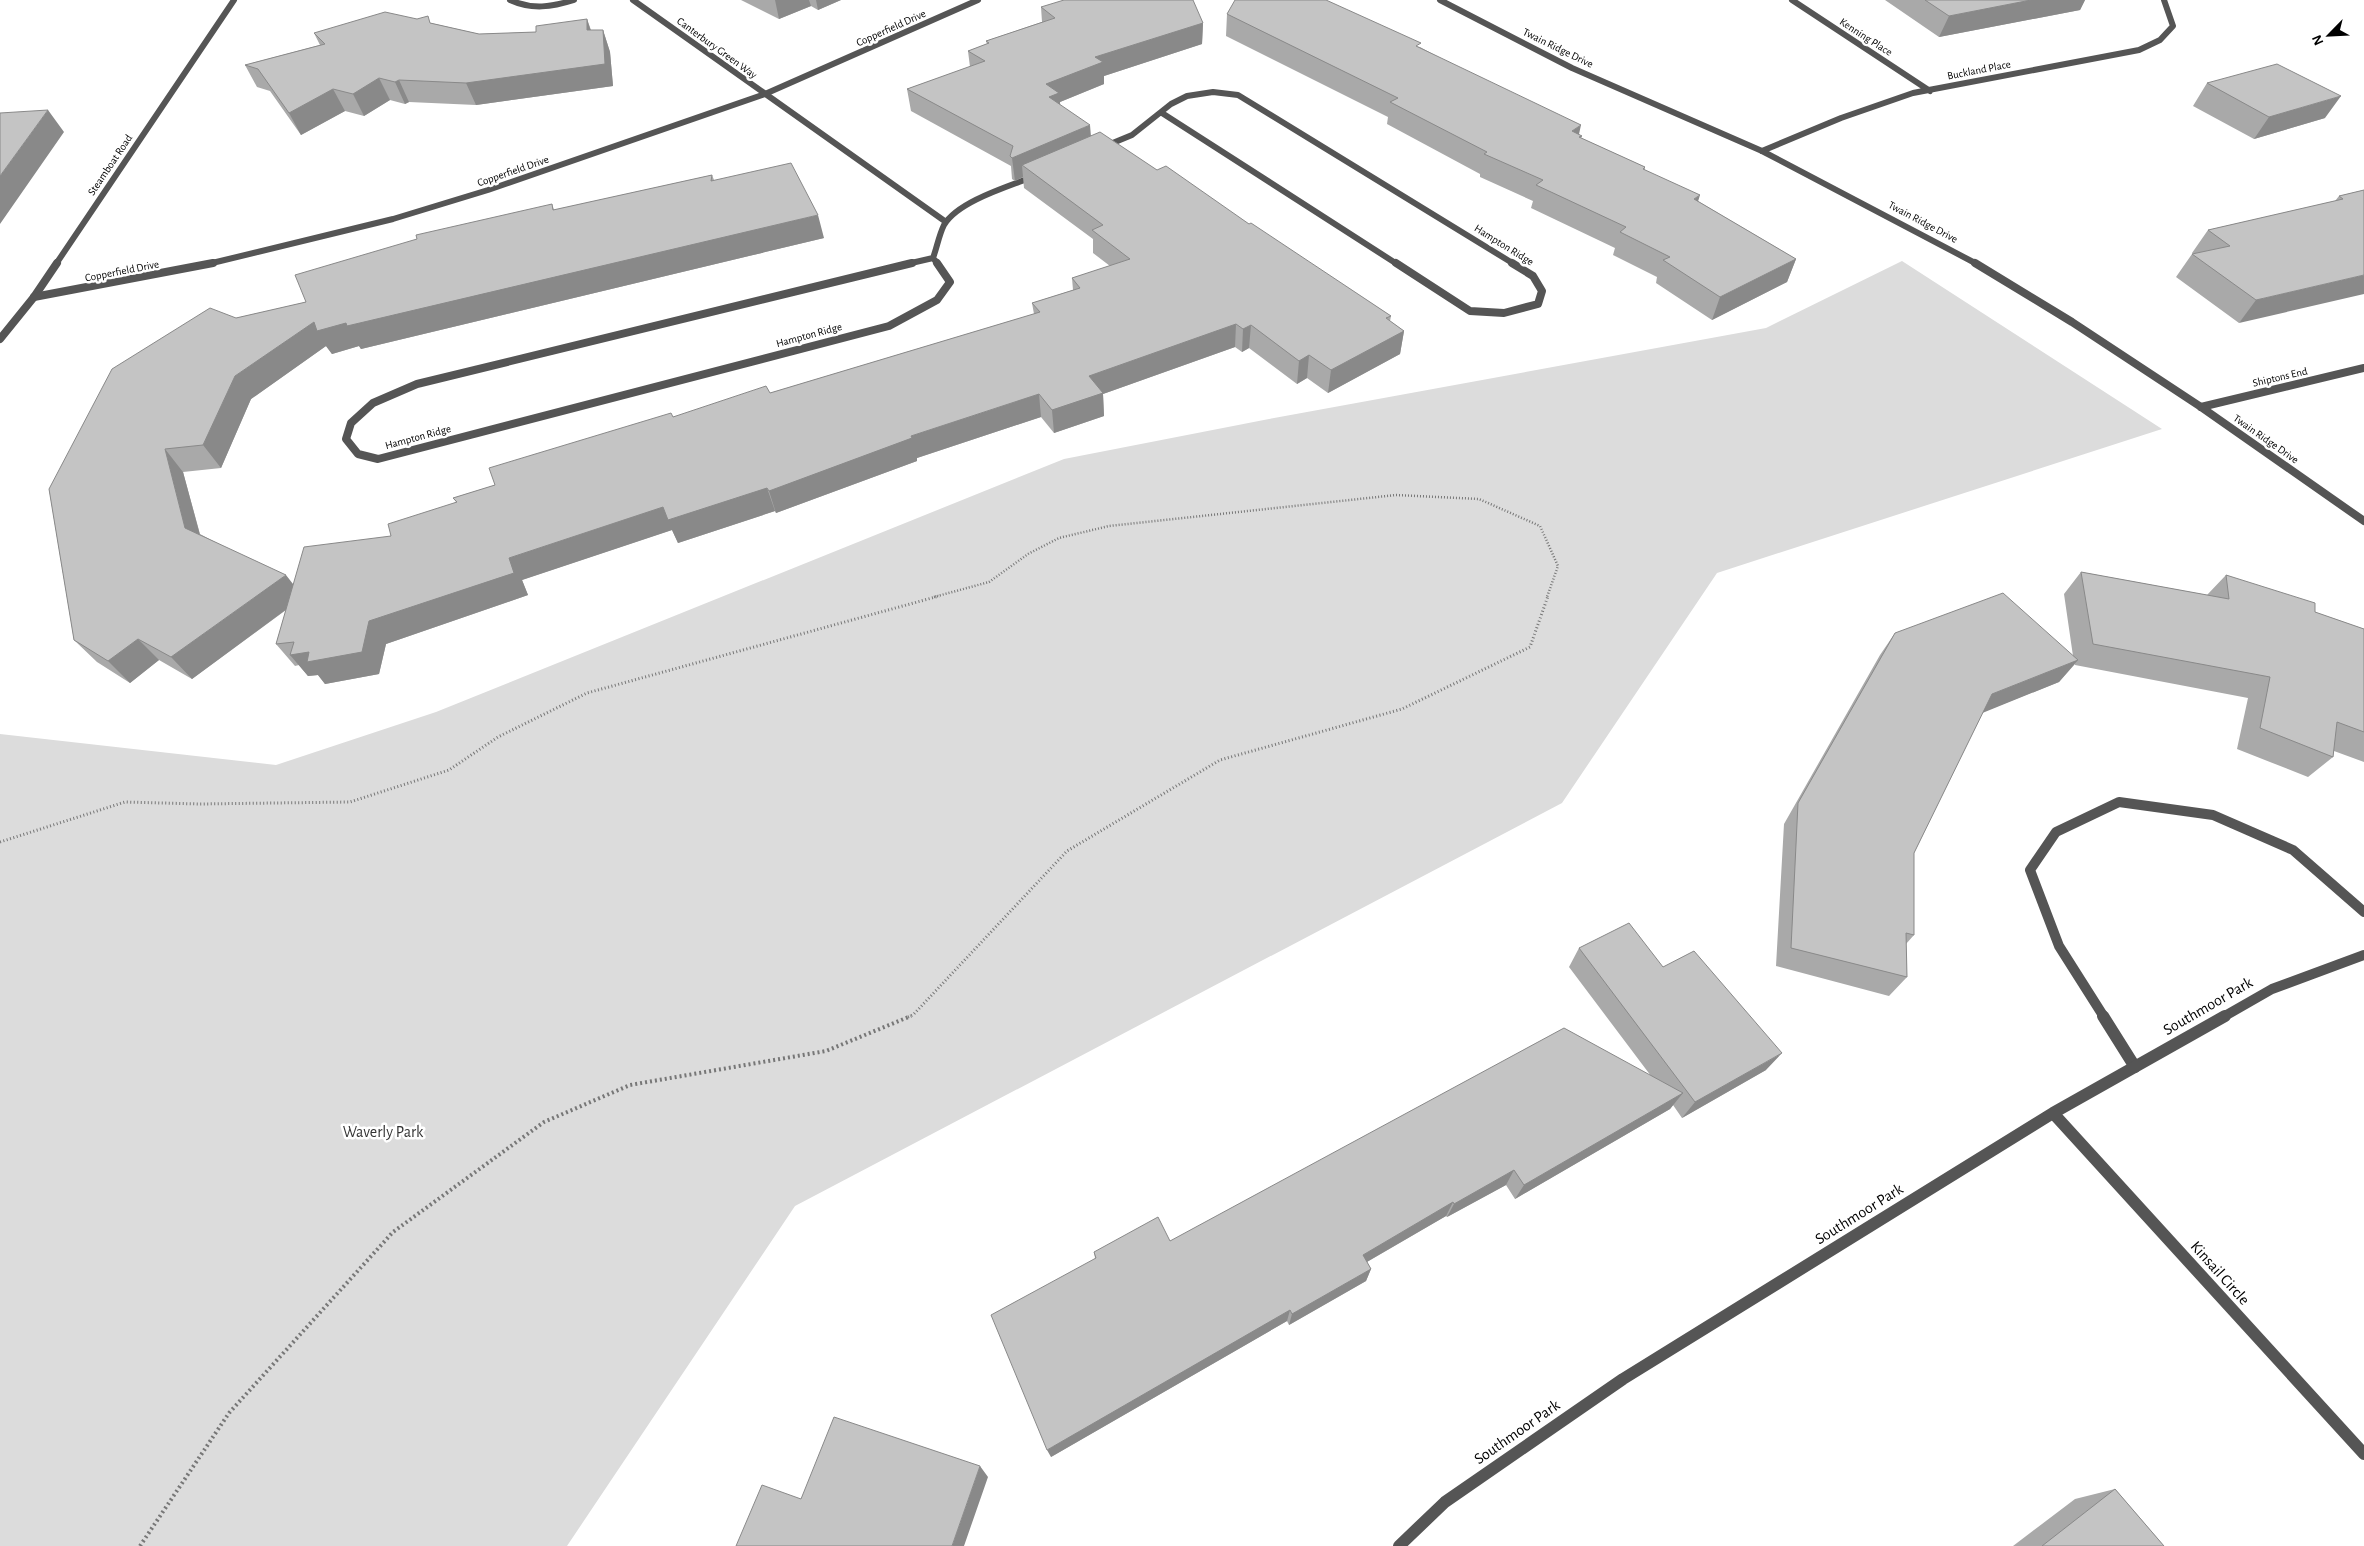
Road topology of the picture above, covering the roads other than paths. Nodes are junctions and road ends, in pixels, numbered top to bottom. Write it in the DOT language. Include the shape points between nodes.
graph roads {
  1 [pos="234,0"];
  2 [pos="510,0"];
  3 [pos="574,0"];
  4 [pos="633,0"];
  5 [pos="978,0"];
  6 [pos="1440,0"];
  7 [pos="1792,0"];
  8 [pos="2164,0"];
  9 [pos="1930,91"];
  10 [pos="764,94"];
  11 [pos="1162,113"];
  12 [pos="1095,151"];
  13 [pos="1762,151"];
  14 [pos="1040,174"];
  15 [pos="946,222"];
  16 [pos="933,258"];
  17 [pos="34,298"];
  18 [pos="0,339"];
  19 [pos="2364,368"];
  20 [pos="2201,407"];
  21 [pos="2364,521"];
  22 [pos="2364,912"];
  23 [pos="2364,955"];
  24 [pos="2135,1067"];
  25 [pos="2053,1113"];
  26 [pos="2364,1454"];
  27 [pos="1399,1546"];
  1 -- 17 [label="street, Steamboat Road"];
  2 -- 3 [label="street" via="528,7 552,7"];
  4 -- 10 [label="street, Canterbury Green Way"];
  5 -- 10 [label="street, Copperfield Drive"];
  6 -- 13 [label="street, Twain Ridge Drive" via="1572,68"];
  7 -- 9 [label="street, Kenning Place"];
  8 -- 9 [label="street, Buckland Place" via="2173,26 2160,40 2139,50"];
  9 -- 13 [label="street, Buckland Place" via="1912,93 1841,118"];
  10 -- 15 [label="street"];
  10 -- 17 [label="street, Copperfield Drive" via="488,190 393,219 205,265"];
  11 -- 11 [label="street, Hampton Ridge" via="1470,311 1492,315 1518,312 1538,304 1542,291 1533,276 1238,94 1218,91 1191,95"];
  11 -- 12 [label="street, Hampton Ridge" via="1131,136"];
  13 -- 20 [label="street, Twain Ridge Drive" via="1984,268"];
  14 -- 15 [label="street" via="977,201"];
  15 -- 16 [label="street"];
  16 -- 16 [label="street, Hampton Ridge" via="418,384 373,403 351,423 346,439 358,454 378,459 889,326 937,300 950,282"];
  17 -- 18 [label="street, Steamboat Road"];
  19 -- 20 [label="street, Shiptons End"];
  20 -- 21 [label="street, Twain Ridge Drive"];
  22 -- 24 [label="street" via="2293,850 2212,815 2119,802 2056,832 2030,870 2059,946"];
  23 -- 24 [label="street, Southmoor Park" via="2272,988"];
  24 -- 25 [label="street, Southmoor Park"];
  25 -- 26 [label="street, Kinsail Circle"];
  25 -- 27 [label="street, Southmoor Park" via="1623,1379 1445,1502"];
}
